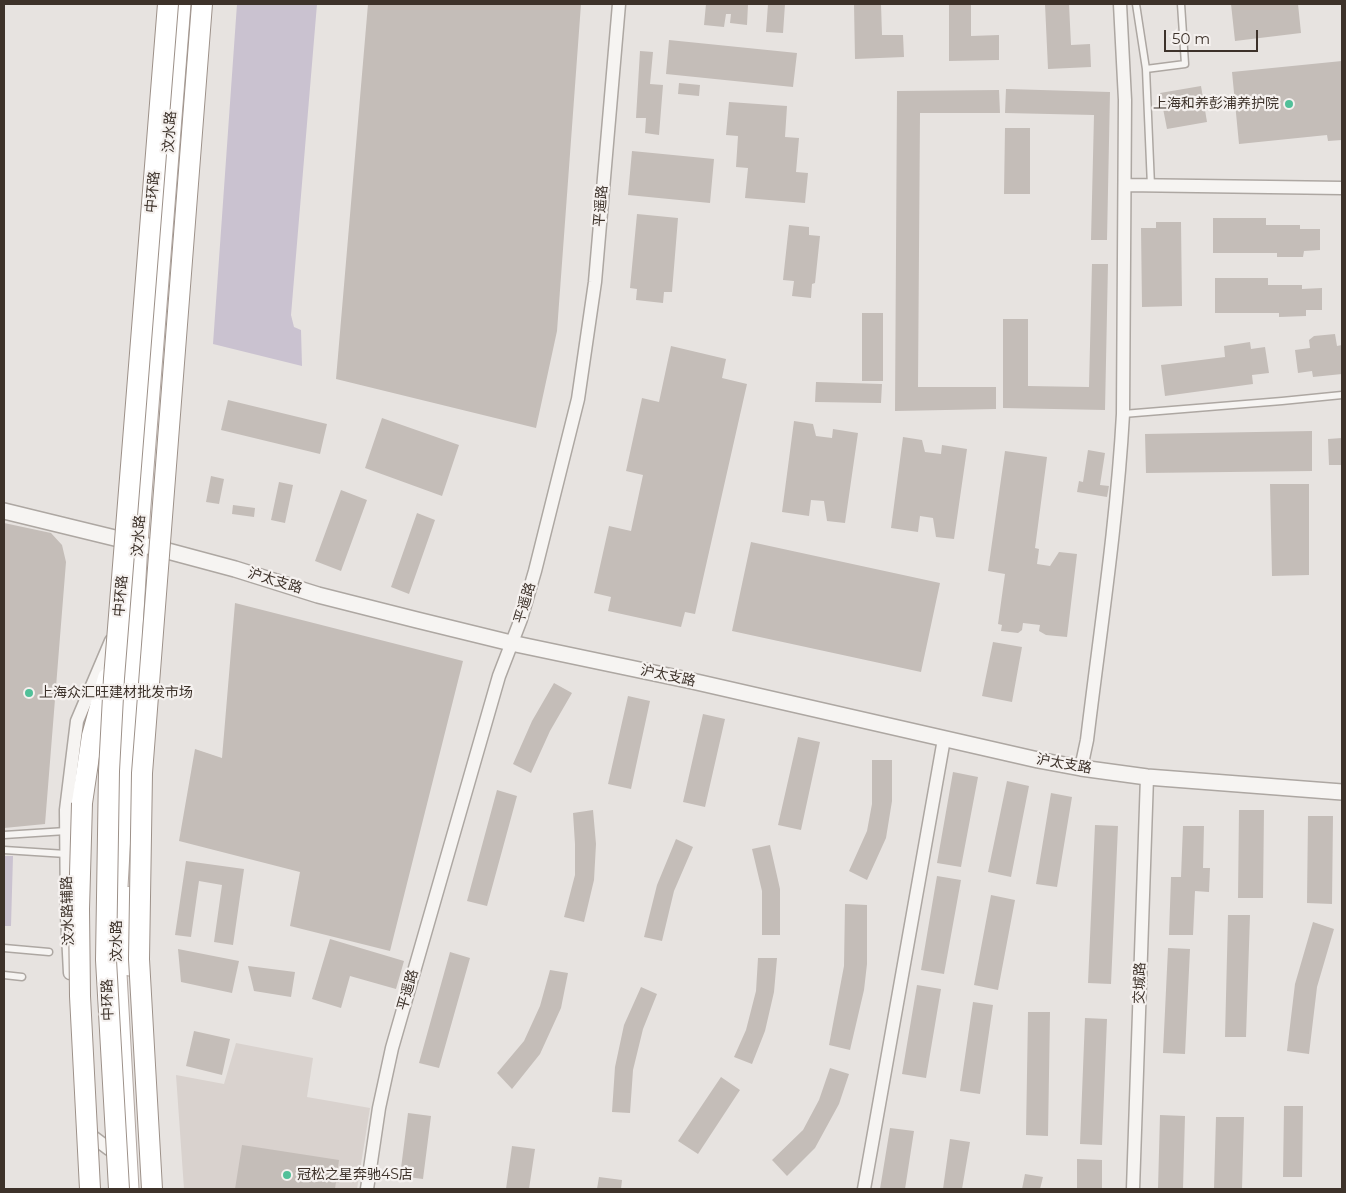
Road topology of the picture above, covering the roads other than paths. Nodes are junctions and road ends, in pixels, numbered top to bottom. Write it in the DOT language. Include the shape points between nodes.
graph roads {
  1 [pos="161,4"];
  2 [pos="168,4"];
  3 [pos="181,4"];
  4 [pos="192,4"];
  5 [pos="202,4"];
  6 [pos="208,4"];
  7 [pos="619,4"];
  8 [pos="1120,4"];
  9 [pos="1136,4"];
  10 [pos="1181,4"];
  11 [pos="1146,69"];
  12 [pos="174,91"];
  13 [pos="150,149"];
  14 [pos="1125,185"];
  15 [pos="1151,186"];
  16 [pos="1342,188"];
  17 [pos="141,254"];
  18 [pos="157,306"];
  19 [pos="1342,395"];
  20 [pos="1123,414"];
  21 [pos="4,511"];
  22 [pos="118,538"];
  23 [pos="151,547"];
  24 [pos="111,641"];
  25 [pos="512,643"];
  26 [pos="108,678"];
  27 [pos="104,739"];
  28 [pos="944,739"];
  29 [pos="1082,768"];
  30 [pos="1147,777"];
  31 [pos="124,789"];
  32 [pos="1342,792"];
  33 [pos="66,831"];
  34 [pos="4,835"];
  35 [pos="4,850"];
  36 [pos="66,854"];
  37 [pos="4,948"];
  38 [pos="49,952"];
  39 [pos="4,975"];
  40 [pos="22,977"];
  41 [pos="122,1065"];
  42 [pos="107,1115"];
  43 [pos="79,1126"];
  44 [pos="109,1150"];
  45 [pos="82,1189"];
  46 [pos="90,1189"];
  47 [pos="111,1189"];
  48 [pos="119,1189"];
  49 [pos="129,1189"];
  50 [pos="141,1189"];
  51 [pos="152,1189"];
  52 [pos="158,1189"];
  53 [pos="367,1189"];
  54 [pos="864,1189"];
  55 [pos="1133,1189"];
  1 -- 13 [label="main road, 汶水路"];
  2 -- 48 [label="highway, 中环路, bridge" via="108,771 106,960"];
  3 -- 12 [label="main road, 汶水路"];
  4 -- 23 [label="main road, 汶水路"];
  5 -- 51 [label="highway, bridge" via="142,773 140,959"];
  6 -- 23 [label="main road, 汶水路"];
  7 -- 25 [label="street, 平遥路" via="595,282 578,399 544,539"];
  8 -- 14 [label="street" via="1124,54"];
  9 -- 11 [label="lane"];
  10 -- 11 [label="lane" via="1186,64"];
  11 -- 15 [label="lane"];
  12 -- 13 [label="main road"];
  12 -- 18 [label="main road, 汶水路"];
  13 -- 17 [label="main road, 汶水路"];
  14 -- 15 [label="street"];
  14 -- 20 [label="street"];
  15 -- 16 [label="street"];
  17 -- 18 [label="main road"];
  17 -- 22 [label="main road, 汶水路"];
  18 -- 23 [label="main road, 汶水路"];
  19 -- 20 [label="lane"];
  20 -- 29 [label="street"];
  21 -- 22 [label="street, 沪太支路"];
  22 -- 23 [label="street, 沪太支路"];
  22 -- 24 [label="main road, 汶水路"];
  23 -- 25 [label="street, 沪太支路" via="356,605"];
  23 -- 31 [label="main road, 汶水路"];
  23 -- 50 [label="main road, 汶水路" via="128,946"];
  23 -- 52 [label="main road, 汶水路" via="147,978"];
  24 -- 26 [label="main road, 汶水路"];
  24 -- 33 [label="street, 汶水路辅路" via="77,721"];
  25 -- 28 [label="street, 沪太支路"];
  25 -- 53 [label="street, 平遥路" via="499,676 392,1048"];
  26 -- 27 [label="main road, 汶水路"];
  26 -- 46 [label="highway, bridge" via="92,736 82,803 80,996"];
  27 -- 31 [label="main road"];
  27 -- 42 [label="main road, 汶水路" via="99,865"];
  28 -- 29 [label="street, 沪太支路"];
  28 -- 54 [label="street"];
  29 -- 30 [label="street, 沪太支路"];
  30 -- 32 [label="street, 沪太支路"];
  30 -- 55 [label="street, 交城路"];
  31 -- 41 [label="main road, 汶水路" via="115,938"];
  33 -- 34 [label="lane"];
  33 -- 36 [label="street, 汶水路辅路"];
  35 -- 36 [label="lane"];
  36 -- 43 [label="street, 汶水路辅路"];
  37 -- 38 [label="lane"];
  39 -- 40 [label="lane"];
  41 -- 42 [label="main road"];
  41 -- 49 [label="main road, 汶水路"];
  42 -- 44 [label="main road, 汶水路"];
  43 -- 44 [label="street"];
  43 -- 45 [label="street, 汶水路辅路"];
  44 -- 47 [label="main road, 汶水路"];
}
